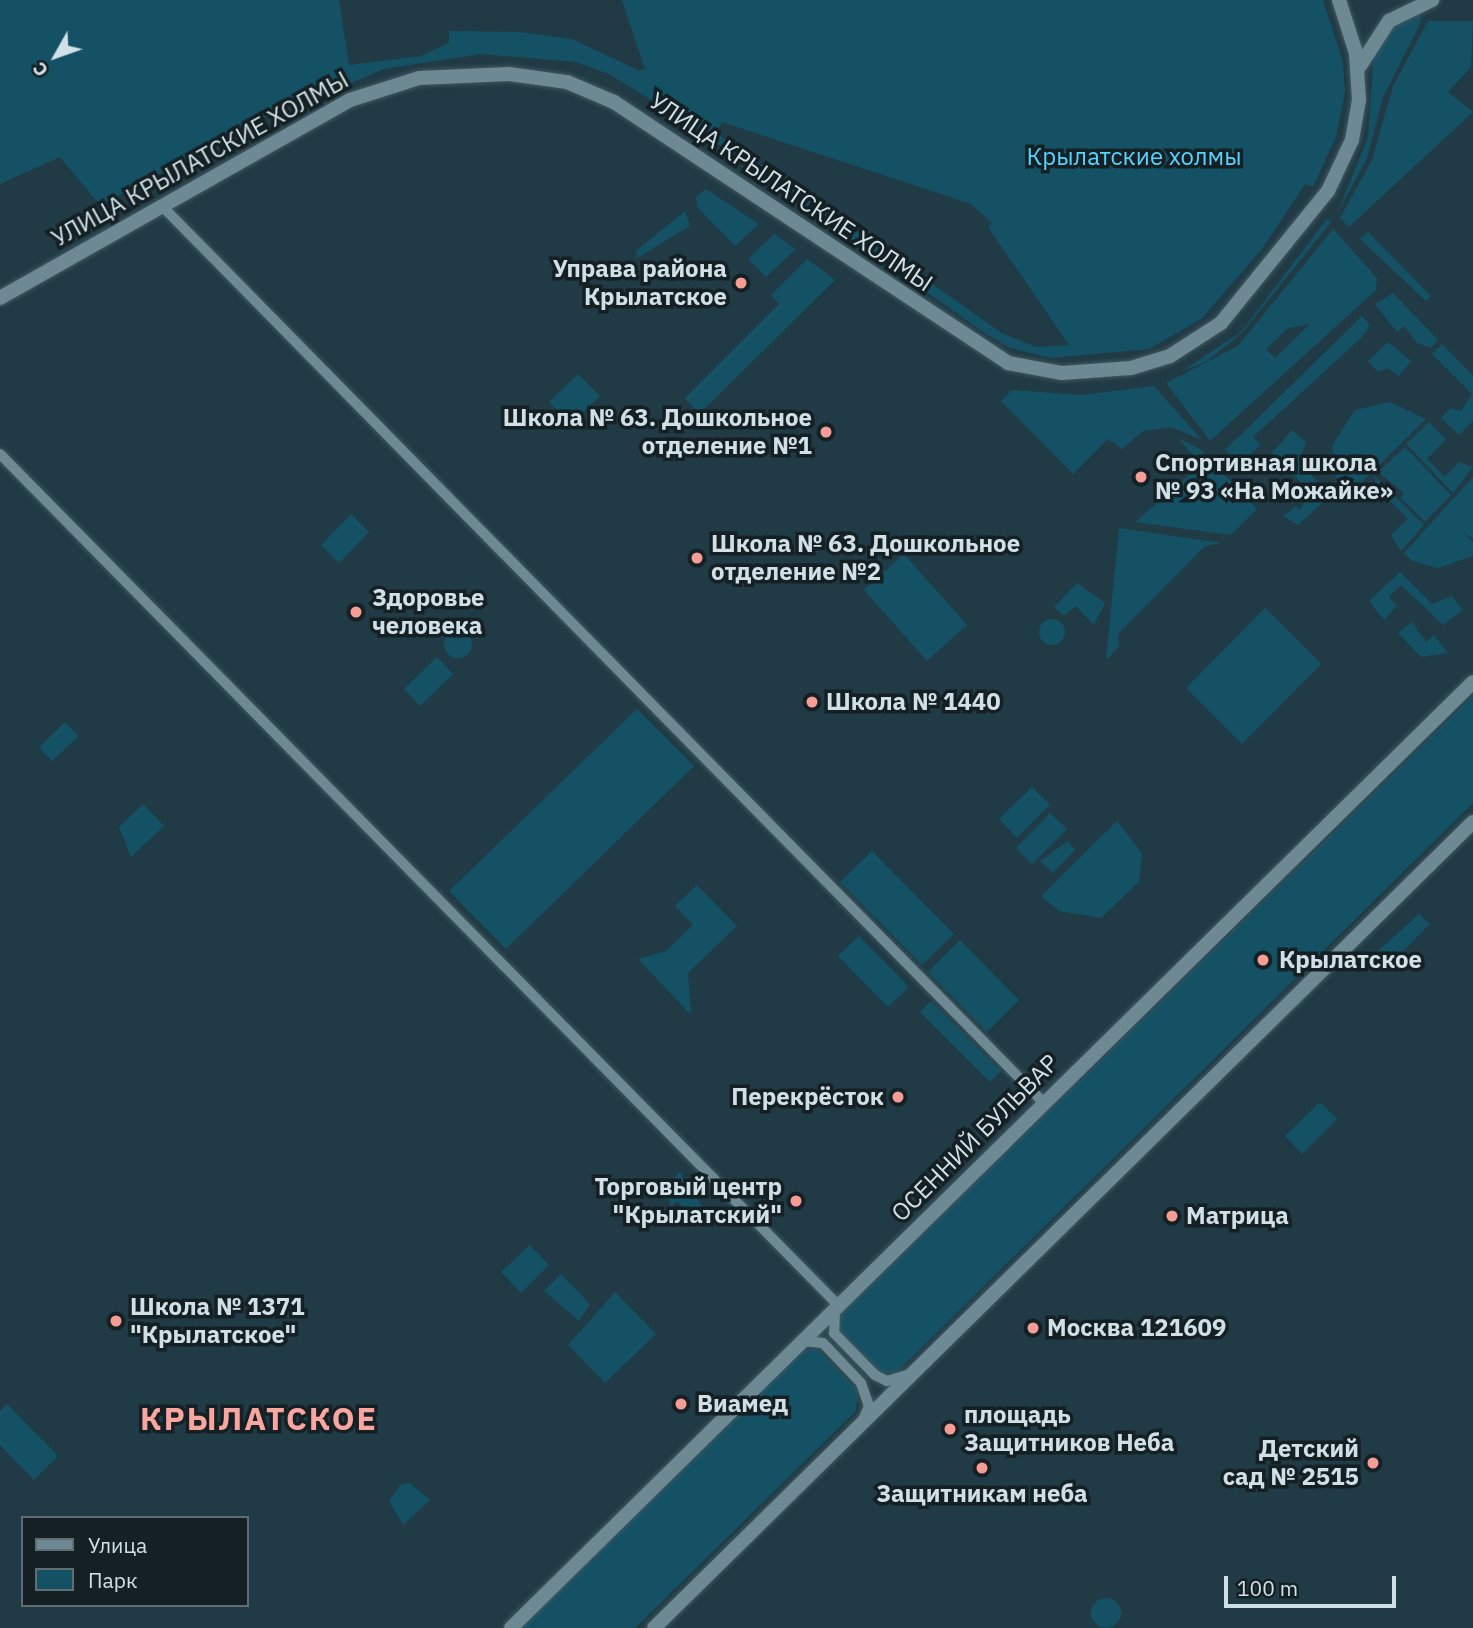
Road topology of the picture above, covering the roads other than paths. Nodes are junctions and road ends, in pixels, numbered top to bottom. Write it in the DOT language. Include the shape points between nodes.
graph roads {
  1 [pos="1339,0"];
  2 [pos="1432,0"];
  3 [pos="1358,70"];
  4 [pos="161,205"];
  5 [pos="0,298"];
  6 [pos="0,454"];
  7 [pos="1473,682"];
  8 [pos="1473,822"];
  9 [pos="1042,1102"];
  10 [pos="837,1306"];
  11 [pos="795,1347"];
  12 [pos="916,1371"];
  13 [pos="858,1429"];
  14 [pos="511,1628"];
  15 [pos="654,1628"];
  1 -- 3 [label="street, УЛИЦА КРЫЛАТСКИЕ ХОЛМЫ"];
  2 -- 3 [label="street" via="1389,21"];
  3 -- 4 [label="street, УЛИЦА КРЫЛАТСКИЕ ХОЛМЫ" via="1355,126 1342,164 1250,294 1215,329 1180,351 1097,373 1030,370 987,352 667,133 596,92 557,80 441,74 374,89"];
  4 -- 5 [label="street, УЛИЦА КРЫЛАТСКИЕ ХОЛМЫ"];
  4 -- 9 [label="street"];
  6 -- 10 [label="street"];
  7 -- 9 [label="street, ОСЕННИЙ БУЛЬВАР"];
  8 -- 12 [label="street"];
  9 -- 10 [label="street, ОСЕННИЙ БУЛЬВАР"];
  10 -- 11 [label="street, ОСЕННИЙ БУЛЬВАР"];
  10 -- 12 [label="street" via="834,1333 875,1375 887,1381"];
  11 -- 13 [label="street" via="819,1341 861,1383 869,1406"];
  11 -- 14 [label="street, ОСЕННИЙ БУЛЬВАР"];
  12 -- 13 [label="street"];
  13 -- 15 [label="street"];
}
